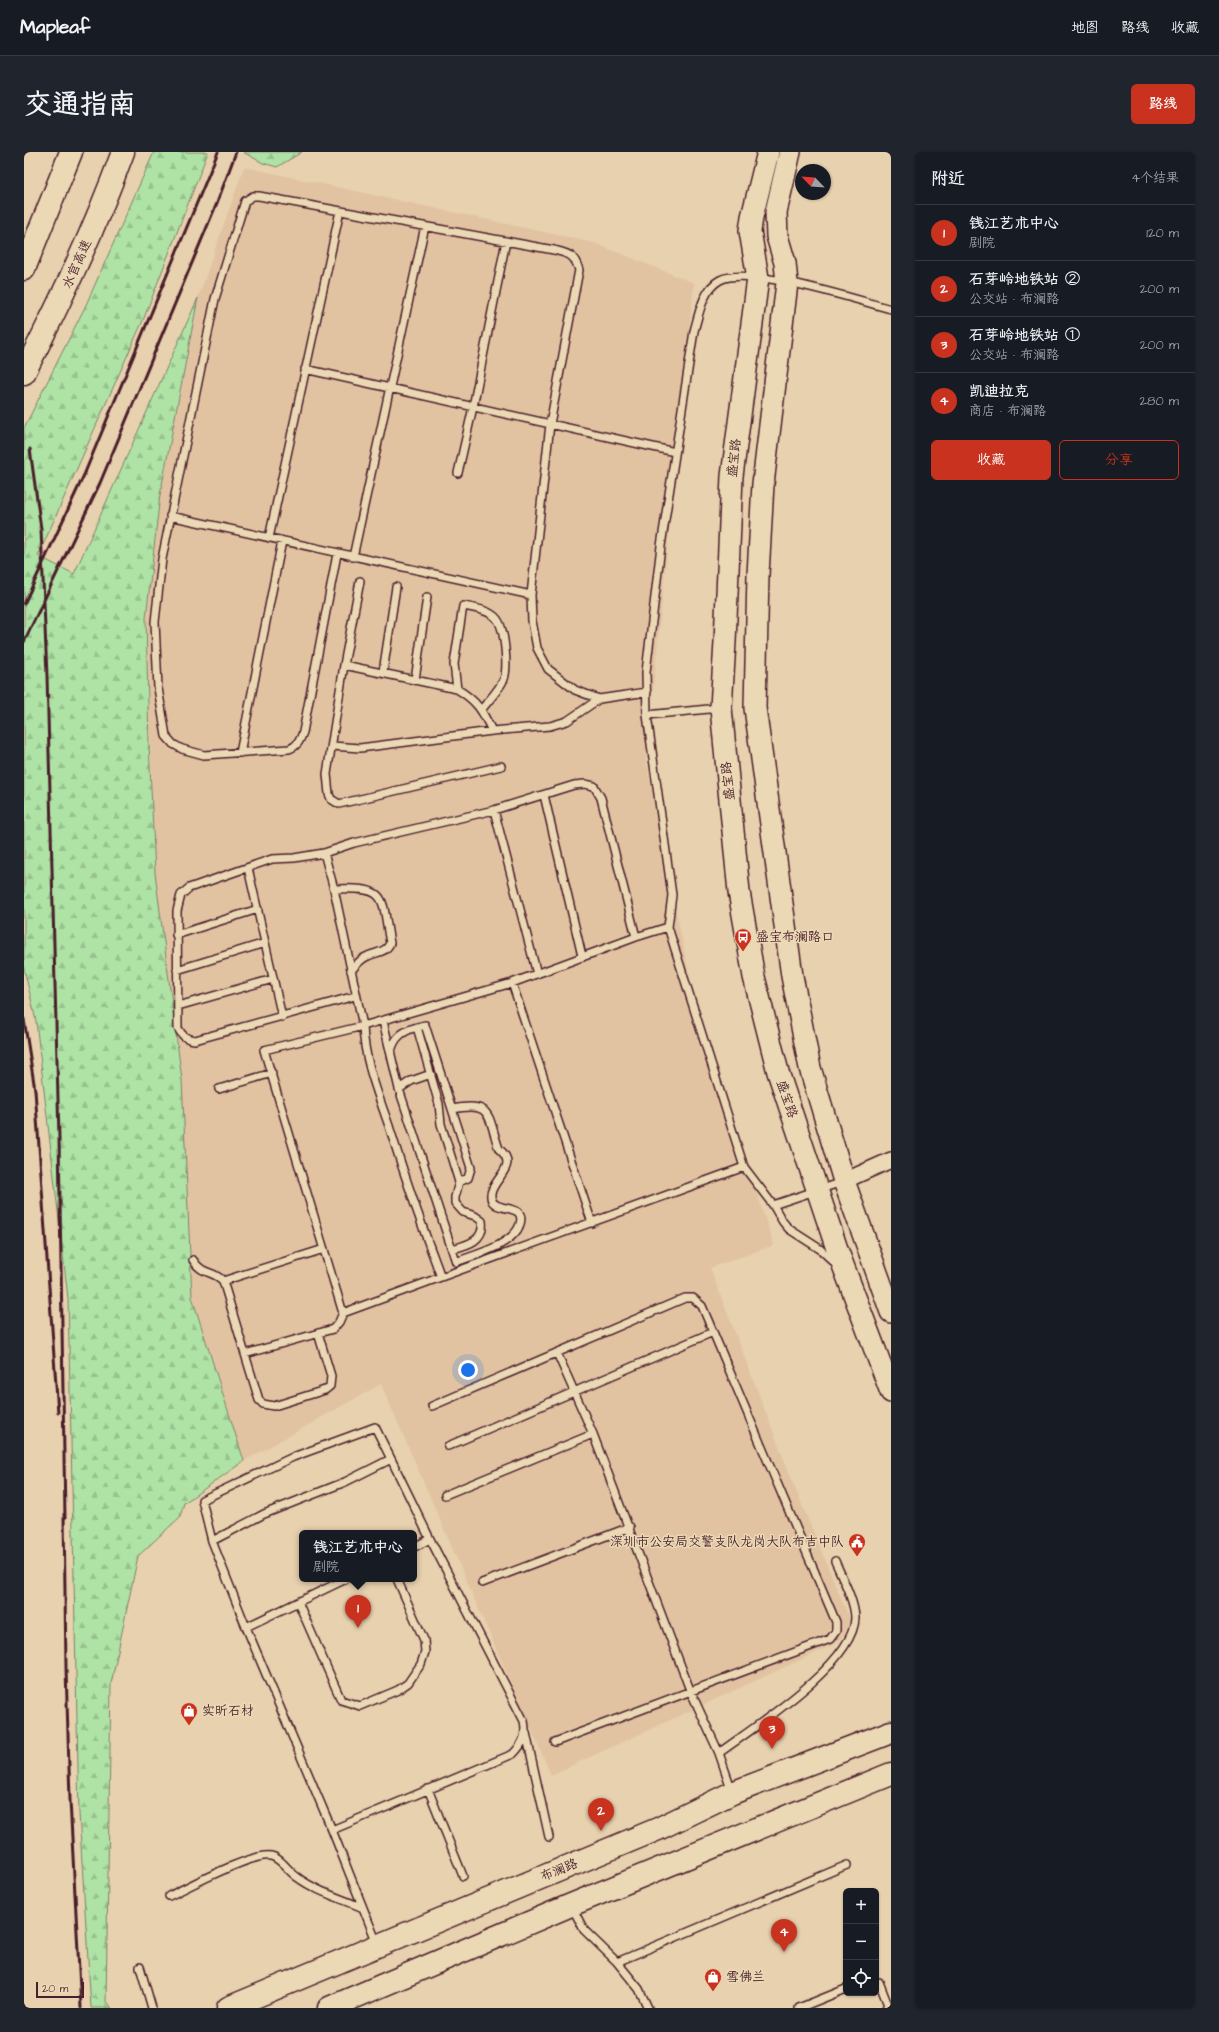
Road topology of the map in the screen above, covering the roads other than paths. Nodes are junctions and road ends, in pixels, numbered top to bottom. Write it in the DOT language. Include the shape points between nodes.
graph roads {
  1 [pos="71,152"];
  2 [pos="123,152"];
  3 [pos="768,152"];
  4 [pos="790,152"];
  5 [pos="340,211"];
  6 [pos="425,226"];
  7 [pos="506,241"];
  8 [pos="24,269"];
  9 [pos="758,278"];
  10 [pos="787,283"];
  11 [pos="891,309"];
  12 [pos="305,369"];
  13 [pos="24,373"];
  14 [pos="390,388"];
  15 [pos="474,407"];
  16 [pos="550,424"];
  17 [pos="675,452"];
  18 [pos="458,473"];
  19 [pos="170,516"];
  20 [pos="269,538"];
  21 [pos="282,541"];
  22 [pos="337,554"];
  23 [pos="353,557"];
  24 [pos="360,581"];
  25 [pos="396,587"];
  26 [pos="531,595"];
  27 [pos="427,597"];
  28 [pos="344,665"];
  29 [pos="383,672"];
  30 [pos="416,680"];
  31 [pos="457,689"];
  32 [pos="647,692"];
  33 [pos="599,698"];
  34 [pos="721,708"];
  35 [pos="482,709"];
  36 [pos="647,715"];
  37 [pos="492,731"];
  38 [pos="332,746"];
  39 [pos="240,752"];
  40 [pos="501,766"];
  41 [pos="544,795"];
  42 [pos="494,810"];
  43 [pos="324,853"];
  44 [pos="248,868"];
  45 [pos="334,889"];
  46 [pos="258,909"];
  47 [pos="668,927"];
  48 [pos="176,935"];
  49 [pos="636,937"];
  50 [pos="265,943"];
  51 [pos="582,956"];
  52 [pos="177,970"];
  53 [pos="351,971"];
  54 [pos="537,974"];
  55 [pos="273,979"];
  56 [pos="512,983"];
  57 [pos="355,996"];
  58 [pos="178,1006"];
  59 [pos="282,1017"];
  60 [pos="383,1021"];
  61 [pos="363,1026"];
  62 [pos="417,1027"];
  63 [pos="391,1052"];
  64 [pos="272,1073"];
  65 [pos="430,1074"];
  66 [pos="219,1089"];
  67 [pos="399,1089"];
  68 [pos="452,1109"];
  69 [pos="891,1160"];
  70 [pos="744,1167"];
  71 [pos="844,1181"];
  72 [pos="459,1182"];
  73 [pos="818,1190"];
  74 [pos="773,1206"];
  75 [pos="592,1223"];
  76 [pos="324,1249"];
  77 [pos="452,1249"];
  78 [pos="193,1260"];
  79 [pos="848,1276"];
  80 [pos="441,1277"];
  81 [pos="223,1281"];
  82 [pos="891,1312"];
  83 [pos="343,1313"];
  84 [pos="713,1332"];
  85 [pos="318,1333"];
  86 [pos="557,1353"];
  87 [pos="245,1354"];
  88 [pos="574,1392"];
  89 [pos="891,1392"];
  90 [pos="432,1406"];
  91 [pos="593,1434"];
  92 [pos="448,1446"];
  93 [pos="391,1459"];
  94 [pos="445,1495"];
  95 [pos="630,1527"];
  96 [pos="430,1539"];
  97 [pos="212,1541"];
  98 [pos="417,1546"];
  99 [pos="835,1561"];
  100 [pos="340,1582"];
  101 [pos="398,1582"];
  102 [pos="482,1583"];
  103 [pos="298,1602"];
  104 [pos="246,1627"];
  105 [pos="690,1690"];
  106 [pos="526,1731"];
  107 [pos="889,1732"];
  108 [pos="555,1742"];
  109 [pos="719,1753"];
  110 [pos="891,1774"];
  111 [pos="428,1789"];
  112 [pos="732,1793"];
  113 [pos="332,1830"];
  114 [pos="549,1837"];
  115 [pos="847,1865"];
  116 [pos="463,1876"];
  117 [pos="169,1896"];
  118 [pos="571,1905"];
  119 [pos="363,1908"];
  120 [pos="378,1945"];
  121 [pos="617,1962"];
  122 [pos="140,1967"];
  123 [pos="879,1982"];
  124 [pos="843,1990"];
  125 [pos="152,2008"];
  126 [pos="228,2008"];
  127 [pos="329,2008"];
  128 [pos="648,2008"];
  129 [pos="799,2008"];
  130 [pos="886,2008"];
  1 -- 8 [label="main road"];
  2 -- 13 [label="main road, 水官高速" via="107,196 65,292"];
  3 -- 9 [label="main road, 盛宝路" via="750,230"];
  4 -- 10 [label="main road" via="776,212 777,236 785,263"];
  5 -- 6 [label="lane"];
  5 -- 12 [label="lane"];
  5 -- 19 [label="lane" via="259,196 253,196 245,201 215,299"];
  6 -- 7 [label="lane"];
  6 -- 14 [label="lane"];
  7 -- 15 [label="lane"];
  7 -- 16 [label="lane" via="569,254 576,260 579,270"];
  9 -- 10 [label="lane"];
  9 -- 17 [label="lane" via="732,276 720,280 709,290 703,301 694,331"];
  9 -- 34 [label="main road, 盛宝路" via="732,476"];
  10 -- 11 [label="lane"];
  10 -- 71 [label="main road" via="763,484 755,708 792,976 810,1068"];
  12 -- 14 [label="lane"];
  12 -- 20 [label="lane"];
  14 -- 15 [label="lane"];
  14 -- 23 [label="lane"];
  15 -- 16 [label="lane"];
  15 -- 18 [label="lane"];
  16 -- 17 [label="lane"];
  16 -- 26 [label="lane"];
  17 -- 32 [label="lane" via="647,664"];
  19 -- 20 [label="lane"];
  19 -- 39 [label="lane" via="155,622 158,688 166,736 173,744 193,753 204,755"];
  20 -- 21 [label="lane"];
  21 -- 22 [label="lane"];
  21 -- 39 [label="lane"];
  22 -- 23 [label="lane"];
  22 -- 39 [label="lane" via="300,740 295,747 289,749"];
  23 -- 26 [label="lane"];
  24 -- 28 [label="lane"];
  25 -- 29 [label="lane"];
  26 -- 33 [label="lane" via="537,648 548,669 575,690"];
  27 -- 30 [label="lane"];
  28 -- 29 [label="lane"];
  28 -- 38 [label="lane"];
  29 -- 30 [label="lane"];
  30 -- 31 [label="lane"];
  31 -- 35 [label="lane"];
  31 -- 35 [label="lane" via="454,664 463,606 482,610 497,618 501,626 506,669 504,679"];
  32 -- 33 [label="lane"];
  32 -- 36 [label="lane"];
  33 -- 37 [label="lane" via="567,721"];
  34 -- 36 [label="lane"];
  34 -- 73 [label="main road, 盛宝路" via="739,892 754,977 778,1072"];
  35 -- 37 [label="lane"];
  36 -- 47 [label="lane" via="672,895"];
  37 -- 38 [label="lane" via="360,748"];
  38 -- 40 [label="lane" via="327,774 329,794 331,799 339,804"];
  41 -- 42 [label="lane"];
  41 -- 49 [label="lane" via="580,784 594,786 598,790"];
  41 -- 51 [label="lane"];
  42 -- 43 [label="lane" via="354,843"];
  42 -- 54 [label="lane"];
  43 -- 44 [label="lane" via="272,859"];
  43 -- 45 [label="lane"];
  44 -- 46 [label="lane"];
  44 -- 48 [label="lane" via="184,891 177,906"];
  45 -- 53 [label="lane"];
  45 -- 53 [label="lane" via="362,889 375,892 382,899 390,943 385,950 368,955 358,962"];
  46 -- 48 [label="lane"];
  46 -- 50 [label="lane"];
  47 -- 49 [label="lane"];
  47 -- 70 [label="lane"];
  48 -- 52 [label="lane"];
  49 -- 51 [label="lane"];
  50 -- 52 [label="lane"];
  50 -- 55 [label="lane"];
  51 -- 54 [label="lane"];
  52 -- 58 [label="lane"];
  53 -- 57 [label="lane"];
  54 -- 56 [label="lane"];
  55 -- 58 [label="lane"];
  55 -- 59 [label="lane"];
  56 -- 60 [label="lane"];
  56 -- 75 [label="lane"];
  57 -- 59 [label="lane"];
  57 -- 61 [label="lane"];
  58 -- 59 [label="lane" via="178,1028 188,1039 195,1040"];
  60 -- 61 [label="lane"];
  60 -- 63 [label="lane"];
  61 -- 64 [label="lane" via="264,1050"];
  61 -- 80 [label="lane" via="365,1053 374,1082 423,1231"];
  62 -- 63 [label="lane" via="400,1034 392,1045"];
  62 -- 65 [label="lane"];
  62 -- 68 [label="lane" via="425,1025"];
  63 -- 67 [label="lane"];
  64 -- 66 [label="lane"];
  64 -- 76 [label="lane"];
  65 -- 67 [label="lane"];
  65 -- 72 [label="lane" via="439,1104 441,1124"];
  67 -- 77 [label="lane"];
  68 -- 72 [label="lane" via="471,1168 468,1178"];
  68 -- 77 [label="lane" via="473,1106 481,1107 487,1113 498,1149 503,1152 506,1161 504,1172 493,1188 492,1201 499,1208 517,1211 521,1223 509,1238 497,1246 456,1262"];
  69 -- 71 [label="street"];
  70 -- 74 [label="lane"];
  70 -- 75 [label="lane"];
  71 -- 73 [label="lane"];
  71 -- 82 [label="main road"];
  72 -- 77 [label="lane" via="455,1203 463,1212 479,1218 483,1226 482,1232 474,1241"];
  73 -- 74 [label="lane"];
  73 -- 79 [label="main road, 盛宝路"];
  74 -- 79 [label="lane" via="789,1229 820,1249"];
  75 -- 80 [label="lane"];
  76 -- 81 [label="lane"];
  76 -- 83 [label="lane"];
  78 -- 81 [label="lane" via="198,1269"];
  79 -- 89 [label="main road, 盛宝路"];
  80 -- 83 [label="lane"];
  81 -- 87 [label="lane"];
  83 -- 85 [label="lane" via="333,1329"];
  84 -- 86 [label="lane" via="698,1301 685,1298"];
  84 -- 88 [label="lane"];
  84 -- 105 [label="lane" via="833,1615 836,1631 830,1639"];
  85 -- 87 [label="lane"];
  85 -- 87 [label="lane" via="331,1376 330,1386 325,1390 274,1406 262,1404 259,1400"];
  86 -- 88 [label="lane"];
  86 -- 90 [label="lane"];
  88 -- 91 [label="lane"];
  88 -- 92 [label="lane"];
  91 -- 94 [label="lane"];
  91 -- 95 [label="lane"];
  93 -- 96 [label="lane"];
  93 -- 97 [label="lane" via="345,1482 264,1514"];
  93 -- 97 [label="lane" via="375,1427 286,1460 202,1500"];
  95 -- 102 [label="lane"];
  95 -- 105 [label="lane"];
  96 -- 98 [label="lane"];
  96 -- 106 [label="lane" via="524,1721"];
  97 -- 104 [label="lane"];
  99 -- 109 [label="lane" via="853,1607 855,1619 852,1632 843,1649 819,1678"];
  100 -- 103 [label="lane"];
  101 -- 103 [label="lane" via="424,1640 425,1652 415,1675 408,1683 360,1706 341,1700"];
  103 -- 104 [label="lane"];
  104 -- 113 [label="lane"];
  105 -- 108 [label="lane"];
  105 -- 109 [label="lane"];
  106 -- 111 [label="lane" via="524,1739 513,1754"];
  106 -- 114 [label="lane"];
  107 -- 112 [label="main road, 布澜路"];
  109 -- 112 [label="lane"];
  110 -- 118 [label="main road"];
  111 -- 113 [label="lane"];
  111 -- 116 [label="lane"];
  112 -- 120 [label="main road, 布澜路" via="658,1829"];
  113 -- 119 [label="lane"];
  115 -- 121 [label="lane"];
  117 -- 119 [label="lane" via="232,1867 264,1856 276,1859 316,1890"];
  118 -- 121 [label="lane" via="584,1930"];
  118 -- 127 [label="main road"];
  119 -- 120 [label="lane"];
  120 -- 126 [label="main road, 布澜路"];
  121 -- 128 [label="lane" via="639,1989"];
  122 -- 125 [label="lane"];
  123 -- 130 [label="lane" via="888,2005"];
  124 -- 129 [label="lane"];
}
